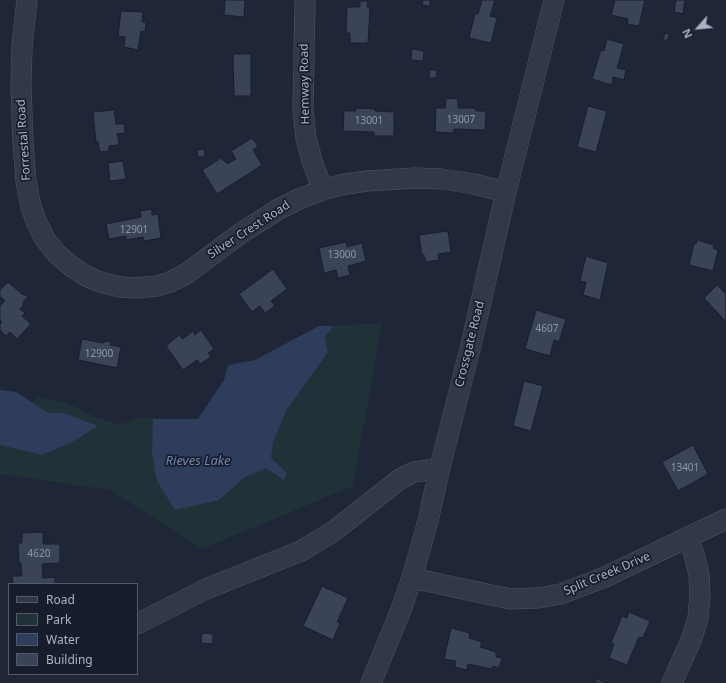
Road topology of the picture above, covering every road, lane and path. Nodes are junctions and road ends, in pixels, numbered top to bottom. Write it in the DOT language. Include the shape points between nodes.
graph roads {
  1 [pos="26,0"];
  2 [pos="305,0"];
  3 [pos="554,0"];
  4 [pos="323,190"];
  5 [pos="506,192"];
  6 [pos="72,267"];
  7 [pos="439,470"];
  8 [pos="726,519"];
  9 [pos="688,538"];
  10 [pos="412,578"];
  11 [pos="138,624"];
  12 [pos="371,683"];
  13 [pos="672,683"];
  1 -- 6 [label="street, Forrestal Road" via="21,86 26,180 36,221 53,249"];
  2 -- 4 [label="street, Hemway Road" via="303,110 306,138"];
  3 -- 5 [label="street, Crossgate Road"];
  4 -- 5 [label="street, Silver Crest Road" via="367,181 415,178 442,179"];
  4 -- 6 [label="street, Silver Crest Road" via="279,209 240,233 186,274 170,282 150,287 121,287 88,277"];
  5 -- 7 [label="street, Crossgate Road"];
  7 -- 10 [label="street, Crossgate Road"];
  7 -- 11 [label="street" via="414,472 400,479 334,531 301,551 206,590"];
  8 -- 9 [label="street, Split Creek Drive"];
  9 -- 10 [label="street, Split Creek Drive" via="605,577 561,594 538,598 510,599"];
  9 -- 13 [label="street" via="699,575 699,610 692,638"];
  10 -- 12 [label="street, Crossgate Road"];
}
